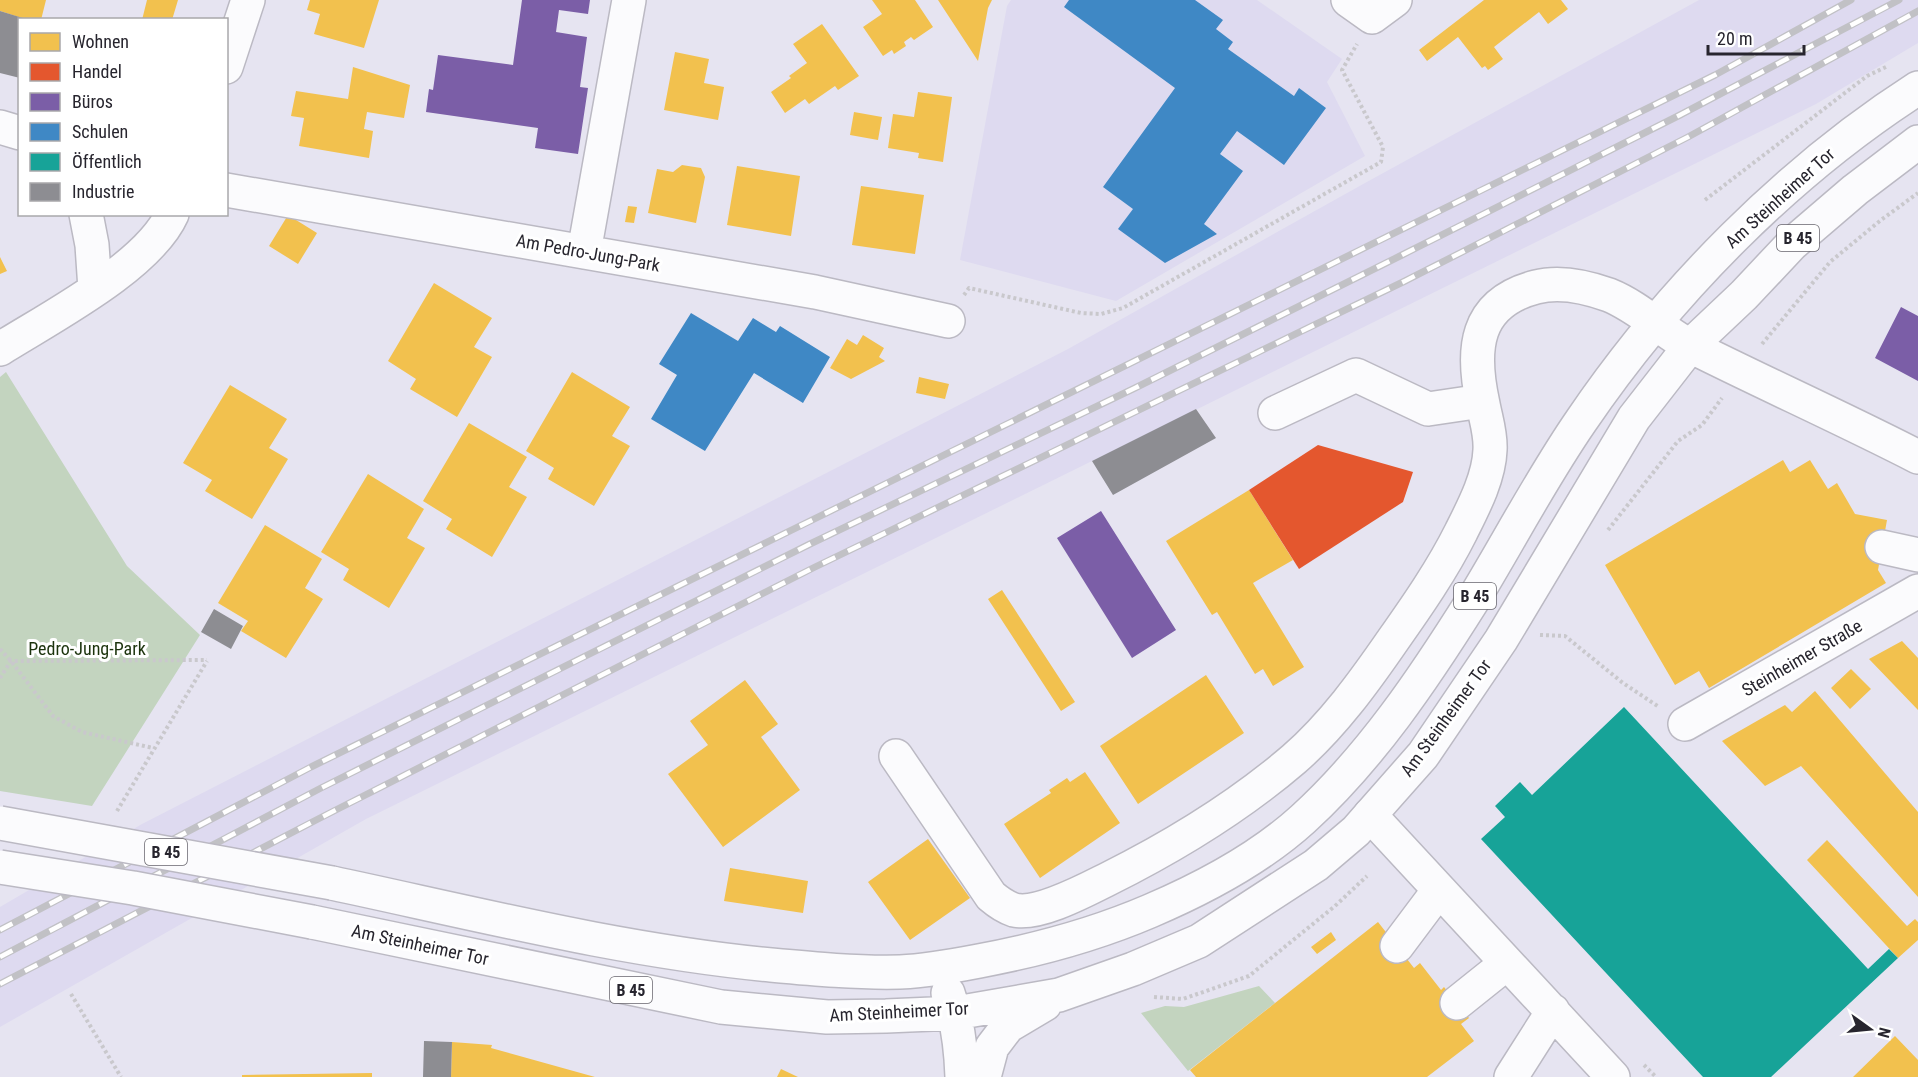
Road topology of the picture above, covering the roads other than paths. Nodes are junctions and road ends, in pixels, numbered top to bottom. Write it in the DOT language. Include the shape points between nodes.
graph roads {
  1 [pos="248,0"];
  2 [pos="629,0"];
  3 [pos="228,61"];
  4 [pos="1918,88"];
  5 [pos="0,127"];
  6 [pos="18,132"];
  7 [pos="1918,142"];
  8 [pos="228,190"];
  9 [pos="86,216"];
  10 [pos="171,216"];
  11 [pos="584,252"];
  12 [pos="95,289"];
  13 [pos="948,321"];
  14 [pos="1655,321"];
  15 [pos="1690,346"];
  16 [pos="0,349"];
  17 [pos="1482,401"];
  18 [pos="1275,413"];
  19 [pos="1918,457"];
  20 [pos="1882,547"];
  21 [pos="1918,555"];
  22 [pos="1918,591"];
  23 [pos="1685,724"];
  24 [pos="896,756"];
  25 [pos="1371,815"];
  26 [pos="0,823"];
  27 [pos="0,867"];
  28 [pos="1439,890"];
  29 [pos="1397,946"];
  30 [pos="1507,963"];
  31 [pos="940,968"];
  32 [pos="1059,995"];
  33 [pos="1457,1003"];
  34 [pos="1552,1011"];
  35 [pos="956,1013"];
  36 [pos="962,1077"];
  37 [pos="984,1077"];
  38 [pos="1511,1077"];
  39 [pos="1613,1077"];
  1 -- 3 [label="main road"];
  2 -- 11 [label="main road"];
  4 -- 14 [label="main road, Am Steinheimer Tor / B 45" via="1882,111 1760,213"];
  5 -- 6 [label="main road"];
  7 -- 15 [label="main road, Am Steinheimer Tor / B 45" via="1792,244"];
  8 -- 11 [label="main road, Am Pedro-Jung-Park"];
  9 -- 12 [label="main road"];
  10 -- 12 [label="main road" via="138,257"];
  11 -- 13 [label="main road, Am Pedro-Jung-Park" via="815,292"];
  12 -- 16 [label="main road"];
  14 -- 15 [label="main road"];
  14 -- 17 [label="main road" via="1589,288 1538,286 1511,297 1496,307 1479,337 1476,356"];
  14 -- 31 [label="main road, Am Steinheimer Tor / B 45" via="1582,418 1409,698 1357,763 1301,821 1245,862 1185,896 1108,929 1030,951"];
  15 -- 19 [label="main road"];
  15 -- 25 [label="main road, Am Steinheimer Tor / B 45" via="1634,418 1501,640 1423,755"];
  17 -- 18 [label="main road" via="1428,409 1356,375"];
  17 -- 24 [label="main road" via="1490,437 1485,475 1460,534 1417,606 1338,713 1295,758 1201,828 1073,897 1021,911 1012,909 991,896"];
  20 -- 21 [label="main road"];
  22 -- 23 [label="main road, Steinheimer Straße"];
  25 -- 28 [label="main road"];
  25 -- 32 [label="main road, Am Steinheimer Tor / B 45" via="1316,865 1199,940"];
  26 -- 31 [label="main road, Am Steinheimer Tor / B 45, bridge" via="332,883 628,945 730,961 831,970 900,972"];
  27 -- 35 [label="main road, Am Steinheimer Tor / B 45, bridge" via="312,922 721,1007 827,1017"];
  28 -- 29 [label="main road"];
  28 -- 30 [label="main road"];
  30 -- 33 [label="main road"];
  30 -- 34 [label="main road"];
  31 -- 35 [label="main road"];
  32 -- 35 [label="main road, Am Steinheimer Tor / B 45"];
  32 -- 37 [label="main road" via="1008,1026 992,1047"];
  34 -- 38 [label="main road"];
  34 -- 39 [label="main road"];
  35 -- 36 [label="main road"];
}
